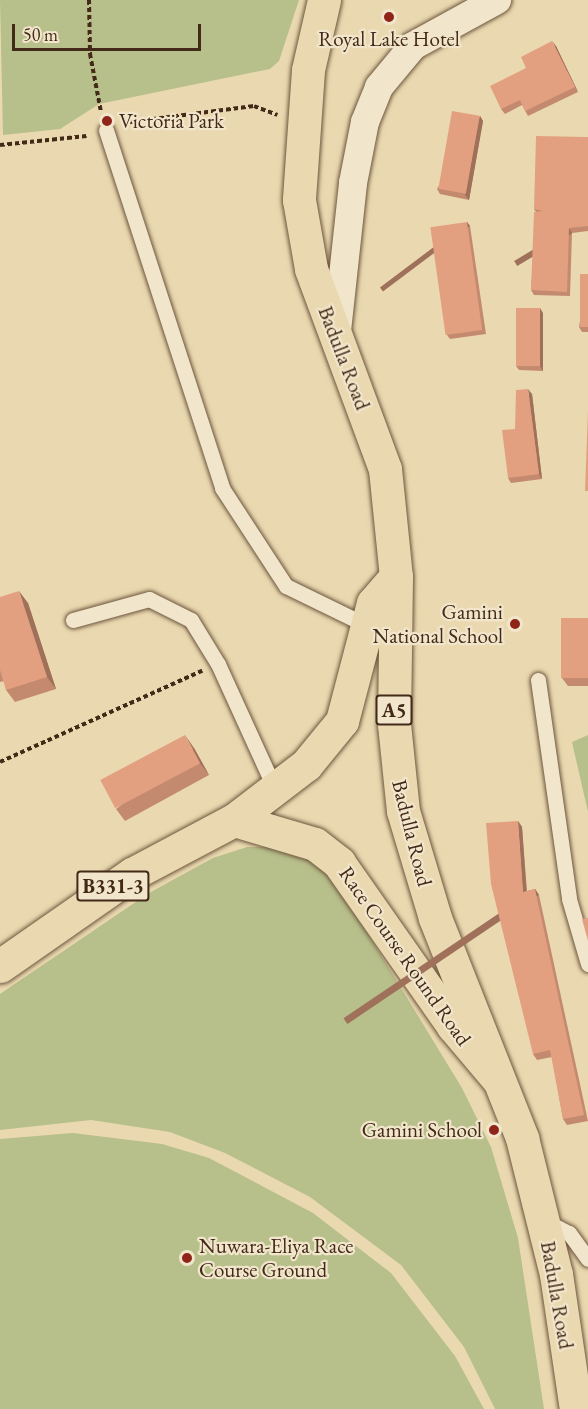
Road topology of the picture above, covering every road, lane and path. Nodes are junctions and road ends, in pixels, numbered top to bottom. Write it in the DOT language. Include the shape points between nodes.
graph roads {
  1 [pos="89,0"];
  2 [pos="324,0"];
  3 [pos="497,0"];
  4 [pos="302,127"];
  5 [pos="106,130"];
  6 [pos="0,145"];
  7 [pos="336,340"];
  8 [pos="396,577"];
  9 [pos="73,620"];
  10 [pos="366,625"];
  11 [pos="218,664"];
  12 [pos="538,680"];
  13 [pos="0,762"];
  14 [pos="276,791"];
  15 [pos="234,820"];
  16 [pos="588,964"];
  17 [pos="0,966"];
  18 [pos="500,1081"];
  19 [pos="543,1220"];
  20 [pos="588,1259"];
  21 [pos="576,1409"];
  1 -- 5 [label="path" via="90,54"];
  2 -- 4 [label="main road, Badulla Road / A5"];
  3 -- 7 [label="street" via="413,46 379,87 365,122 352,183"];
  4 -- 5 [label="path" via="254,106 122,123"];
  4 -- 7 [label="main road, Badulla Road / A5" via="299,200 304,243"];
  5 -- 6 [label="path" via="55,142"];
  5 -- 10 [label="lane" via="222,488 286,586"];
  7 -- 8 [label="main road, Badulla Road / A5" via="386,469"];
  8 -- 10 [label="main road, B331-3" via="378,596"];
  8 -- 18 [label="main road, Badulla Road / A5" via="394,724 403,811 435,918"];
  9 -- 11 [label="lane" via="149,599 191,620"];
  10 -- 14 [label="main road, B331-3" via="342,722 323,748"];
  11 -- 13 [label="path"];
  11 -- 14 [label="lane"];
  12 -- 16 [label="lane" via="569,900"];
  14 -- 15 [label="main road, B331-3"];
  15 -- 17 [label="main road, B331-3" via="132,874"];
  15 -- 18 [label="main road, Race Course Round Road" via="315,844 339,862 453,1026"];
  18 -- 19 [label="main road, Badulla Road / A5"];
  19 -- 20 [label="lane" via="569,1233"];
  19 -- 21 [label="main road, Badulla Road / A5"];
}
